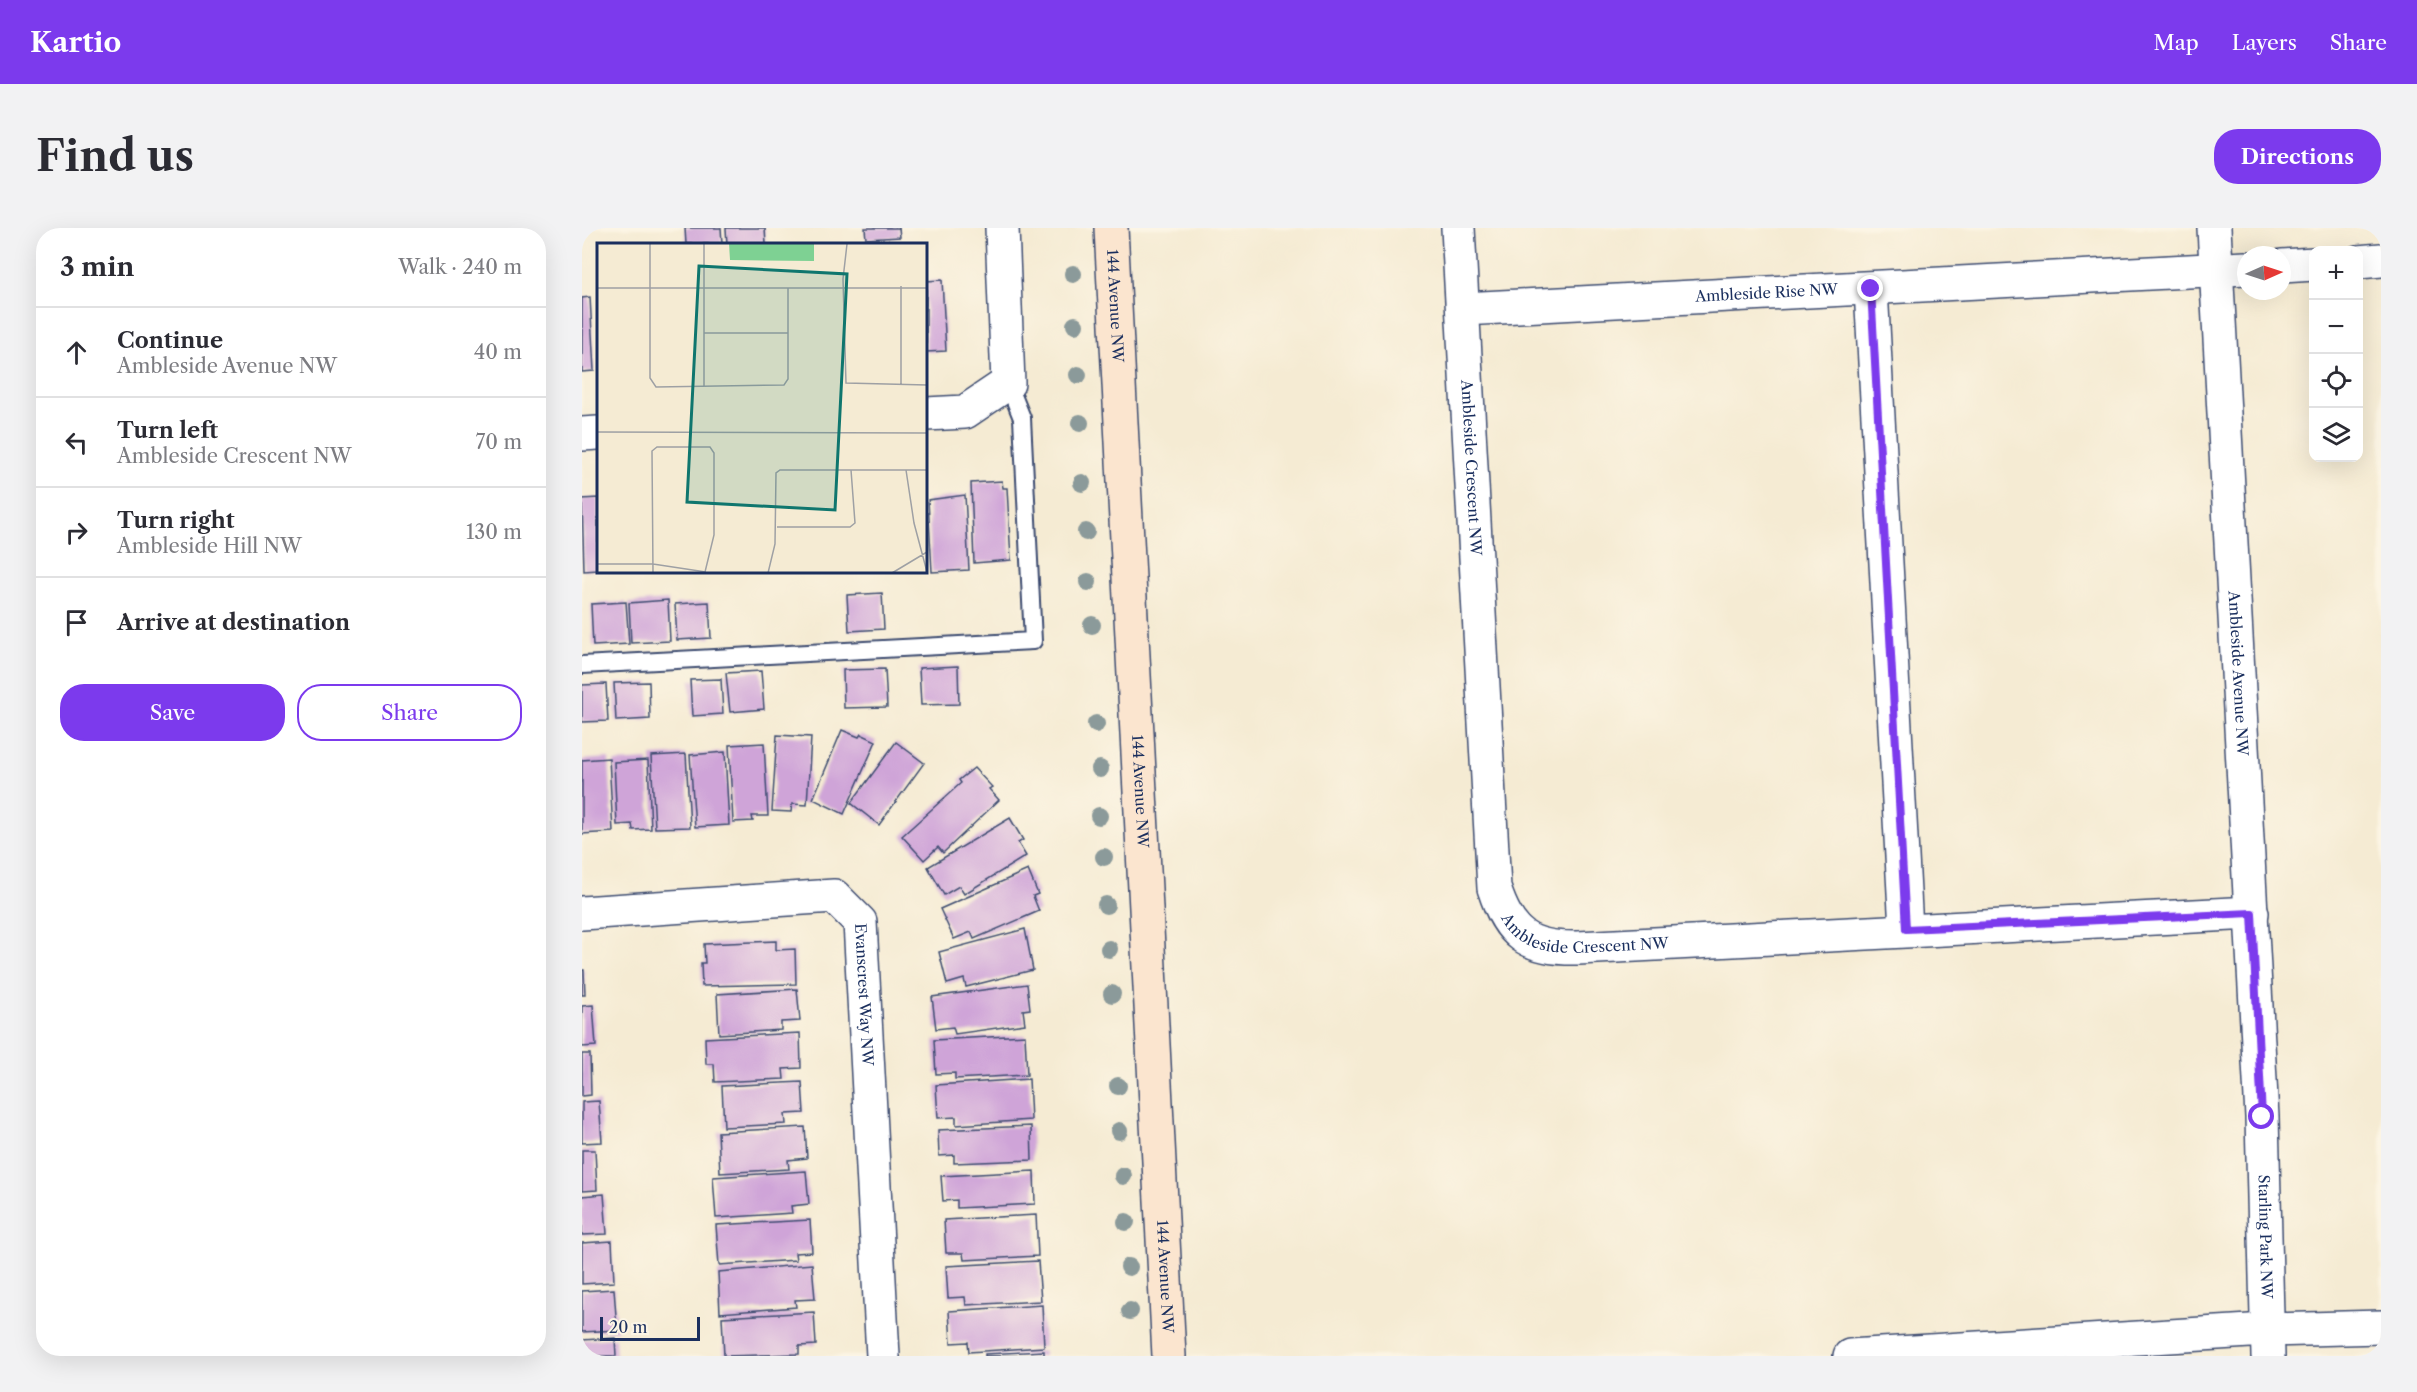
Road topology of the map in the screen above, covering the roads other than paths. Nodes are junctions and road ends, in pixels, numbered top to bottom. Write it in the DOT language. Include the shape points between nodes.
graph roads {
  1 [pos="1002,228"];
  2 [pos="1111,228"];
  3 [pos="1458,228"];
  4 [pos="2214,228"];
  5 [pos="2381,260"];
  6 [pos="2363,262"];
  7 [pos="2309,264"];
  8 [pos="2291,265"];
  9 [pos="2231,269"];
  10 [pos="1871,289"];
  11 [pos="1463,309"];
  12 [pos="1008,383"];
  13 [pos="927,414"];
  14 [pos="597,433"];
  15 [pos="582,434"];
  16 [pos="582,665"];
  17 [pos="582,913"];
  18 [pos="2252,913"];
  19 [pos="1906,929"];
  20 [pos="2262,1117"];
  21 [pos="2381,1327"];
  22 [pos="2267,1343"];
  23 [pos="2050,1349"];
  24 [pos="883,1356"];
  25 [pos="1169,1356"];
  26 [pos="1850,1356"];
  1 -- 12 [label="street"];
  2 -- 25 [label="main road, 144 Avenue NW"];
  3 -- 11 [label="street, Ambleside Crescent NW"];
  4 -- 9 [label="street, Ambleside Avenue NW"];
  5 -- 6 [label="street"];
  7 -- 8 [label="street"];
  9 -- 10 [label="street, Ambleside Rise NW"];
  9 -- 18 [label="street, Ambleside Avenue NW"];
  10 -- 11 [label="street, Ambleside Rise NW"];
  10 -- 19 [label="street"];
  11 -- 19 [label="street, Ambleside Crescent NW" via="1494,888 1506,919 1518,933 1554,949"];
  12 -- 13 [label="street" via="965,412"];
  12 -- 16 [label="lane" via="1022,418 1033,641"];
  14 -- 15 [label="street"];
  17 -- 24 [label="street, Evanscrest Way NW" via="834,896 860,922"];
  18 -- 19 [label="street, Ambleside Crescent NW"];
  18 -- 20 [label="street, Ambleside Avenue NW"];
  20 -- 22 [label="street, Starling Park NW"];
  21 -- 22 [label="street"];
  22 -- 23 [label="street"];
  23 -- 26 [label="street"];
}
